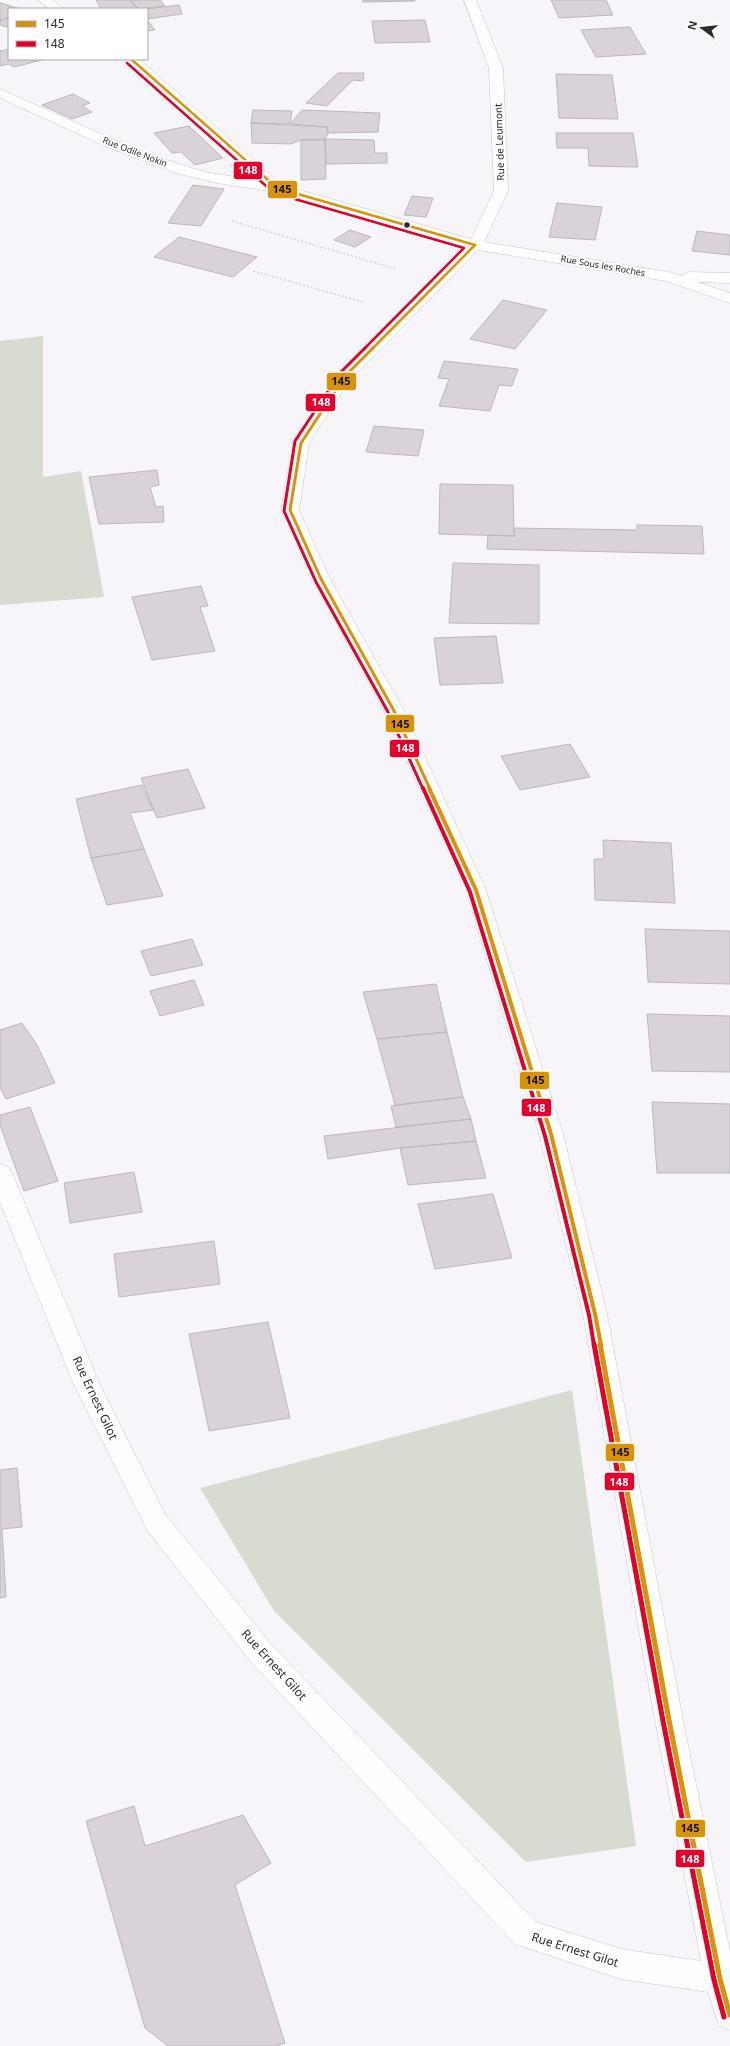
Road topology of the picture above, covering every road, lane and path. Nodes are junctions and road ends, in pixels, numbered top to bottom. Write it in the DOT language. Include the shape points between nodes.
graph roads {
  1 [pos="44,0"];
  2 [pos="470,0"];
  3 [pos="56,8"];
  4 [pos="132,60"];
  5 [pos="0,93"];
  6 [pos="277,188"];
  7 [pos="225,219"];
  8 [pos="475,245"];
  9 [pos="254,271"];
  10 [pos="669,277"];
  11 [pos="730,278"];
  12 [pos="439,281"];
  13 [pos="730,298"];
  14 [pos="405,315"];
  15 [pos="0,1174"];
  16 [pos="720,1979"];
  17 [pos="730,2016"];
  1 -- 3 [label="street"];
  2 -- 8 [label="street, Rue de Leumont" via="496,68 501,191"];
  4 -- 6 [label="street"];
  5 -- 6 [label="street, Rue Odile Nokin" via="111,143 182,170"];
  6 -- 8 [label="street, Rue Odile Nokin"];
  7 -- 12 [label="path"];
  8 -- 10 [label="street, Rue Sous les Roches"];
  8 -- 12 [label="street, Rue de Leumont"];
  9 -- 14 [label="path"];
  10 -- 11 [label="street"];
  10 -- 13 [label="street, Rue Sous les Roches"];
  12 -- 14 [label="street, Rue de Leumont"];
  14 -- 16 [label="street, Rue de Leumont" via="346,376 301,444 290,510 321,579 393,709 476,890 551,1134 595,1314 667,1713"];
  15 -- 16 [label="street, Rue Ernest Gilot" via="86,1383 156,1522 260,1652 526,1934 621,1964"];
  16 -- 17 [label="street, Rue de Leumont"];
}
